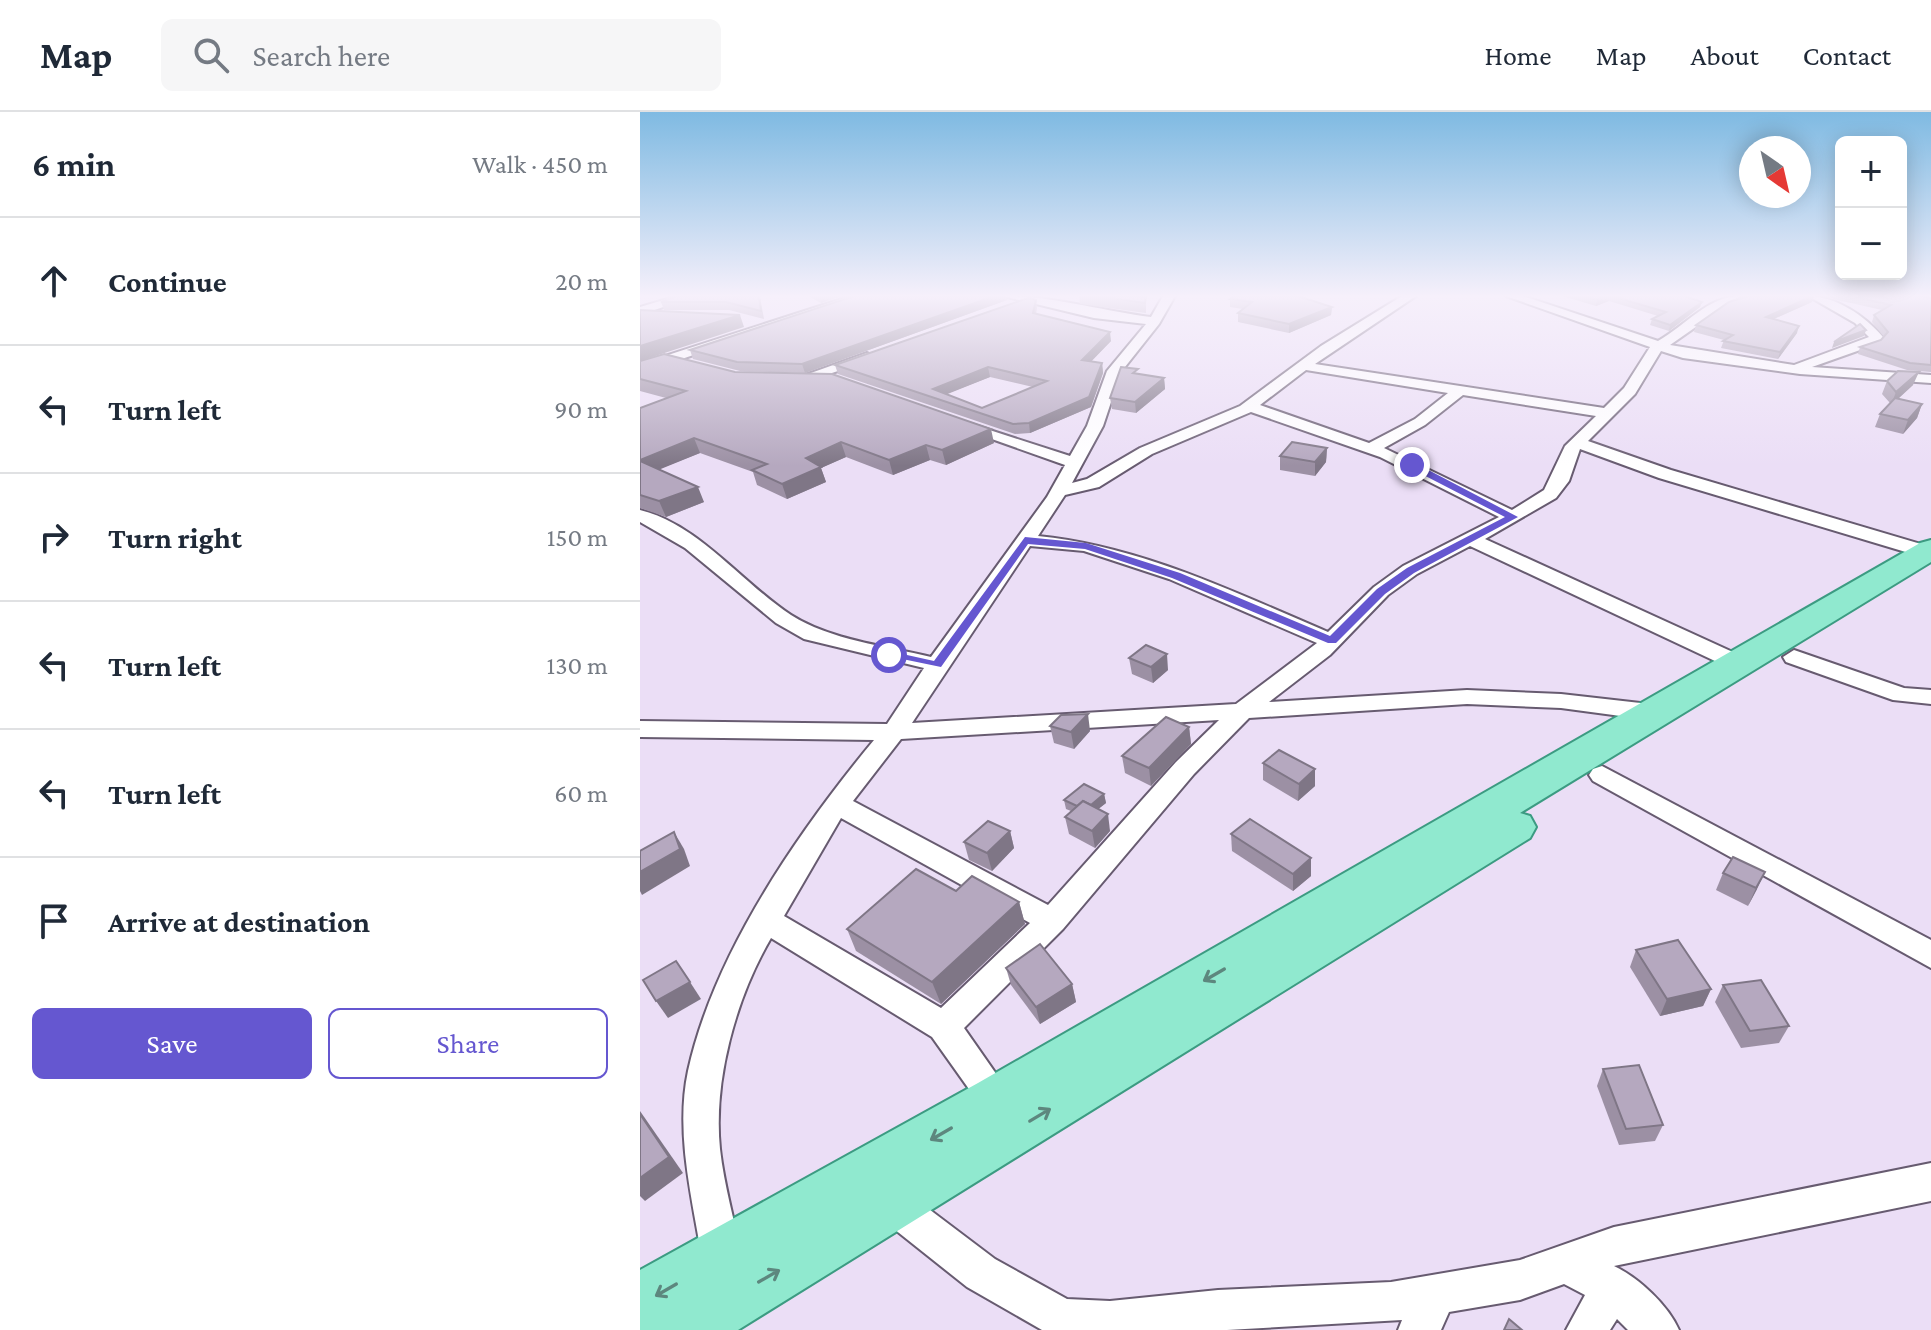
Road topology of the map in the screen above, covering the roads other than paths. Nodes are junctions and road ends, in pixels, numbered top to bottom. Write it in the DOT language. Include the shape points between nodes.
graph roads {
  1 [pos="683,353"];
  2 [pos="876,353"];
  3 [pos="1129,353"];
  4 [pos="1324,353"];
  5 [pos="1653,353"];
  6 [pos="1679,353"];
  7 [pos="1839,353"];
  8 [pos="665,359"];
  9 [pos="1304,366"];
  10 [pos="640,369"];
  11 [pos="1793,369"];
  12 [pos="702,370"];
  13 [pos="1931,379"];
  14 [pos="846,383"];
  15 [pos="1459,391"];
  16 [pos="1249,406"];
  17 [pos="1608,413"];
  18 [pos="941,418"];
  19 [pos="1577,442"];
  20 [pos="1371,448"];
  21 [pos="1074,463"];
  22 [pos="1058,492"];
  23 [pos="640,515"];
  24 [pos="1513,517"];
  25 [pos="1470,539"];
  26 [pos="1025,540"];
  27 [pos="1929,557"];
  28 [pos="1332,641"];
  29 [pos="1794,657"];
  30 [pos="1740,664"];
  31 [pos="937,665"];
  32 [pos="1931,697"];
  33 [pos="1245,708"];
  34 [pos="1658,713"];
  35 [pos="640,729"];
  36 [pos="894,732"];
  37 [pos="1602,775"];
  38 [pos="836,804"];
  39 [pos="765,919"];
  40 [pos="1052,921"];
  41 [pos="1931,955"];
  42 [pos="944,1027"];
  43 [pos="998,1101"];
  44 [pos="1931,1182"];
  45 [pos="892,1204"];
  46 [pos="722,1258"];
  47 [pos="1566,1264"];
  48 [pos="1613,1287"];
  49 [pos="1437,1294"];
  50 [pos="640,1305"];
  51 [pos="677,1330"];
  52 [pos="1419,1330"];
  53 [pos="1587,1330"];
  54 [pos="1658,1330"];
  1 -- 8 [label="street"];
  2 -- 14 [label="street" via="794,379"];
  3 -- 21 [label="street" via="1114,371 1095,426"];
  4 -- 9 [label="street"];
  5 -- 17 [label="street" via="1630,391"];
  6 -- 11 [label="street"];
  7 -- 11 [label="street"];
  8 -- 10 [label="street"];
  8 -- 12 [label="street"];
  9 -- 15 [label="street"];
  9 -- 16 [label="street"];
  11 -- 13 [label="street"];
  15 -- 17 [label="street"];
  15 -- 20 [label="street" via="1420,422"];
  16 -- 20 [label="street"];
  16 -- 22 [label="street" via="1146,451 1093,483"];
  17 -- 19 [label="street"];
  18 -- 21 [label="street"];
  19 -- 24 [label="street" via="1556,487"];
  19 -- 27 [label="street" via="1696,483 1839,523"];
  20 -- 24 [label="street"];
  21 -- 22 [label="street"];
  22 -- 26 [label="street"];
  23 -- 31 [label="street" via="692,544 783,619 812,634"];
  24 -- 25 [label="street"];
  25 -- 28 [label="street" via="1381,591"];
  25 -- 30 [label="street"];
  26 -- 28 [label="street" via="1086,546 1162,571"];
  26 -- 31 [label="street"];
  27 -- 29 [label="main road"];
  27 -- 30 [label="main road"];
  28 -- 33 [label="street"];
  29 -- 32 [label="street" via="1901,695"];
  29 -- 37 [label="main road"];
  30 -- 34 [label="main road"];
  31 -- 36 [label="street"];
  33 -- 34 [label="street" via="1467,697"];
  33 -- 36 [label="street"];
  33 -- 40 [label="street" via="1185,768"];
  34 -- 43 [label="main road, one-way"];
  35 -- 36 [label="street"];
  36 -- 38 [label="street"];
  37 -- 41 [label="street"];
  45 -- 37 [label="main road, one-way"];
  38 -- 39 [label="street"];
  38 -- 40 [label="street"];
  39 -- 42 [label="street"];
  39 -- 46 [label="street" via="740,963 705,1072 702,1148"];
  40 -- 42 [label="street"];
  42 -- 43 [label="street"];
  43 -- 46 [label="main road, one-way"];
  44 -- 47 [label="street" via="1614,1247"];
  45 -- 49 [label="street" via="981,1273 1063,1319 1110,1322 1218,1310 1391,1302"];
  51 -- 45 [label="main road, one-way"];
  46 -- 50 [label="main road, one-way"];
  47 -- 48 [label="street"];
  47 -- 49 [label="street" via="1520,1280"];
  48 -- 53 [label="street"];
  48 -- 54 [label="street"];
  49 -- 52 [label="street"];
}
